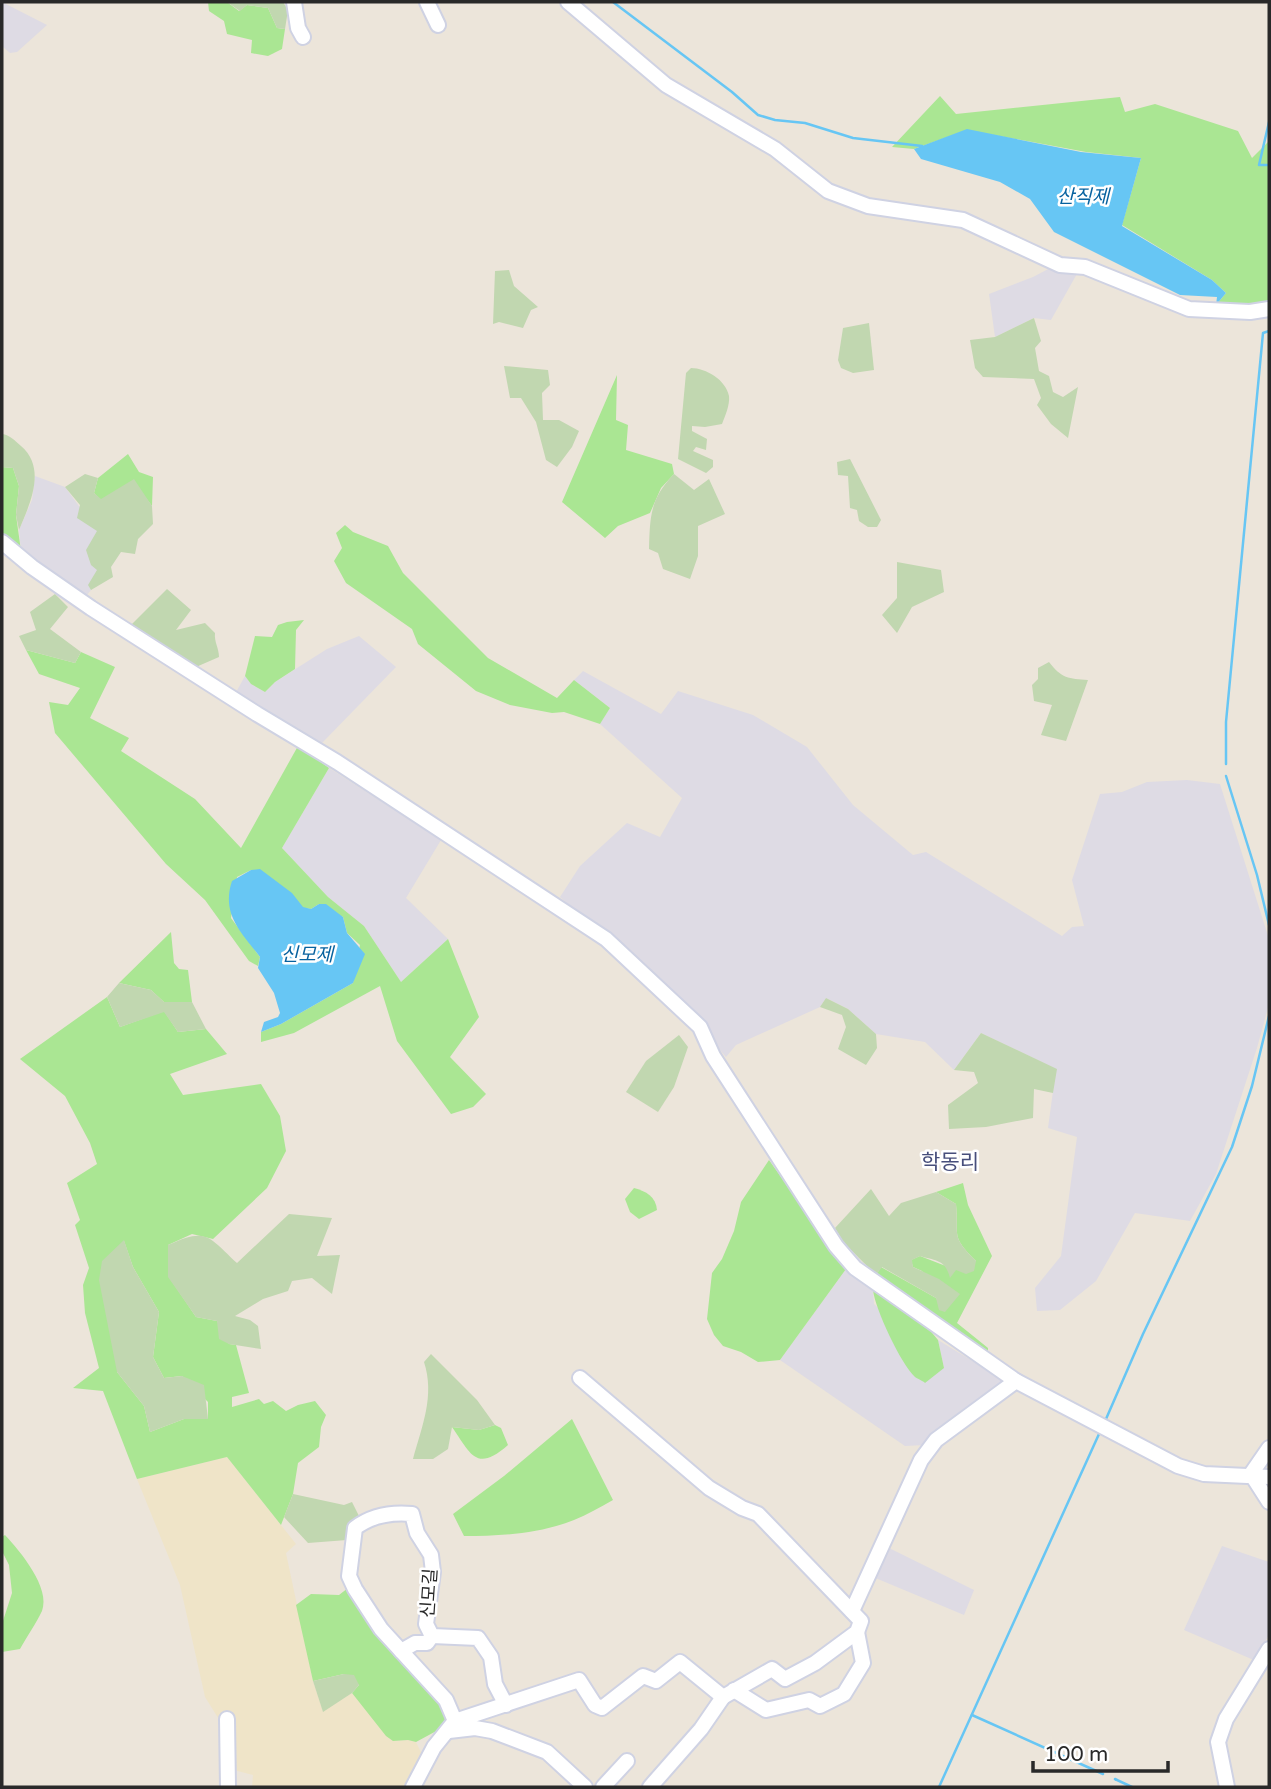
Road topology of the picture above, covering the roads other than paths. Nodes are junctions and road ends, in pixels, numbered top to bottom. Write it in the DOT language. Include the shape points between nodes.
graph roads {
  1 [pos="294,2"];
  2 [pos="427,2"];
  3 [pos="568,2"];
  4 [pos="438,25"];
  5 [pos="303,37"];
  6 [pos="1269,309"];
  7 [pos="2,542"];
  8 [pos="580,1378"];
  9 [pos="1016,1381"];
  10 [pos="1269,1448"];
  11 [pos="1251,1474"];
  12 [pos="1269,1477"];
  13 [pos="1269,1502"];
  14 [pos="857,1622"];
  15 [pos="432,1636"];
  16 [pos="1269,1649"];
  17 [pos="401,1651"];
  18 [pos="729,1693"];
  19 [pos="506,1705"];
  20 [pos="227,1720"];
  21 [pos="452,1726"];
  22 [pos="627,1761"];
  23 [pos="228,1787"];
  24 [pos="412,1787"];
  25 [pos="584,1787"];
  26 [pos="603,1787"];
  27 [pos="650,1787"];
  28 [pos="1227,1787"];
  1 -- 5 [label="street"];
  2 -- 4 [label="street"];
  3 -- 6 [label="street" via="666,85 775,149 828,191 868,206 963,220 1060,265 1085,267 1189,309"];
  7 -- 9 [label="street" via="91,608 606,939 700,1027 713,1056 836,1246 855,1268"];
  8 -- 14 [label="street" via="709,1488 758,1514"];
  9 -- 11 [label="street" via="1178,1466 1205,1474"];
  9 -- 14 [label="street" via="936,1440 921,1460"];
  10 -- 11 [label="street"];
  11 -- 12 [label="street"];
  11 -- 13 [label="street"];
  14 -- 18 [label="street" via="815,1663 785,1679 772,1669"];
  14 -- 18 [label="street" via="863,1663 844,1694 820,1706 809,1700 766,1710"];
  15 -- 17 [label="street" via="427,1643 415,1643"];
  15 -- 17 [label="street, 신모길" via="425,1624 431,1555 412,1514 366,1519 355,1528 349,1576 381,1629"];
  15 -- 19 [label="street, 신모길" via="478,1638 491,1657 495,1684"];
  16 -- 28 [label="street" via="1226,1719 1218,1742"];
  17 -- 21 [label="street, 신모길" via="446,1700"];
  18 -- 19 [label="street" via="680,1662 656,1681 643,1676 602,1707 595,1705 579,1680"];
  18 -- 27 [label="street"];
  19 -- 21 [label="street"];
  20 -- 23 [label="street"];
  21 -- 24 [label="street" via="433,1747"];
  21 -- 25 [label="street" via="492,1731 547,1752"];
  22 -- 26 [label="street"];
}
